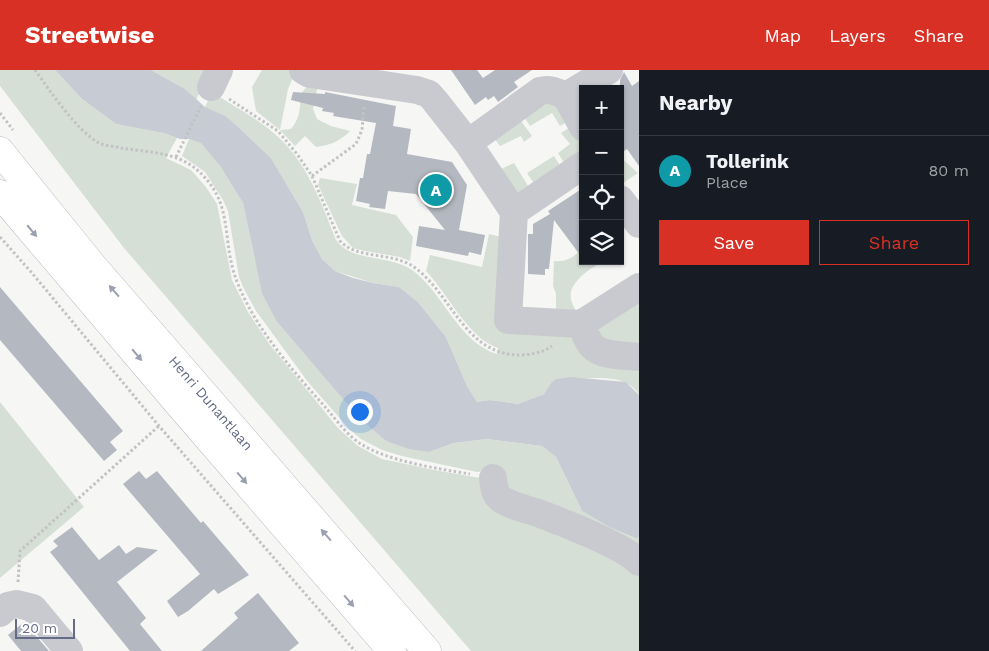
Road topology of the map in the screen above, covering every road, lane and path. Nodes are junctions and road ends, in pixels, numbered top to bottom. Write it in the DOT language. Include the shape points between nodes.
graph roads {
  1 [pos="35,70"];
  2 [pos="303,70"];
  3 [pos="609,70"];
  4 [pos="366,82"];
  5 [pos="211,86"];
  6 [pos="566,96"];
  7 [pos="579,120"];
  8 [pos="468,143"];
  9 [pos="0,151"];
  10 [pos="176,157"];
  11 [pos="579,169"];
  12 [pos="312,176"];
  13 [pos="0,194"];
  14 [pos="514,212"];
  15 [pos="0,237"];
  16 [pos="639,287"];
  17 [pos="581,324"];
  18 [pos="503,354"];
  19 [pos="639,357"];
  20 [pos="182,408"];
  21 [pos="159,426"];
  22 [pos="493,478"];
  23 [pos="639,562"];
  24 [pos="8,608"];
  25 [pos="69,651"];
  26 [pos="355,651"];
  27 [pos="392,651"];
  28 [pos="427,651"];
  1 -- 10 [label="path" via="75,124 100,144"];
  2 -- 4 [label="street" via="310,74"];
  3 -- 6 [label="street"];
  4 -- 8 [label="street" via="429,94"];
  4 -- 12 [label="path" via="362,130 356,144"];
  5 -- 10 [label="path"];
  5 -- 12 [label="path" via="278,131"];
  6 -- 7 [label="street"];
  6 -- 8 [label="street" via="552,90 540,91"];
  8 -- 14 [label="street"];
  28 -- 9 [label="main road, Henri Dunantlaan, one-way" via="92,265"];
  10 -- 22 [label="path" via="196,169 213,188 224,210 234,270 252,312 302,381 350,434 381,454"];
  11 -- 14 [label="street"];
  12 -- 18 [label="path" via="340,241 347,248 402,260 414,268 481,343"];
  13 -- 20 [label="main road, Henri Dunantlaan, one-way"];
  14 -- 17 [label="street" via="508,320"];
  15 -- 21 [label="path"];
  16 -- 17 [label="street"];
  17 -- 19 [label="street" via="592,346 599,351"];
  20 -- 21 [label="path"];
  20 -- 27 [label="main road, Henri Dunantlaan, one-way"];
  21 -- 24 [label="path" via="20,551"];
  21 -- 26 [label="path"];
  22 -- 23 [label="street" via="494,489 501,499 610,544"];
  24 -- 25 [label="street" via="33,608"];
}
